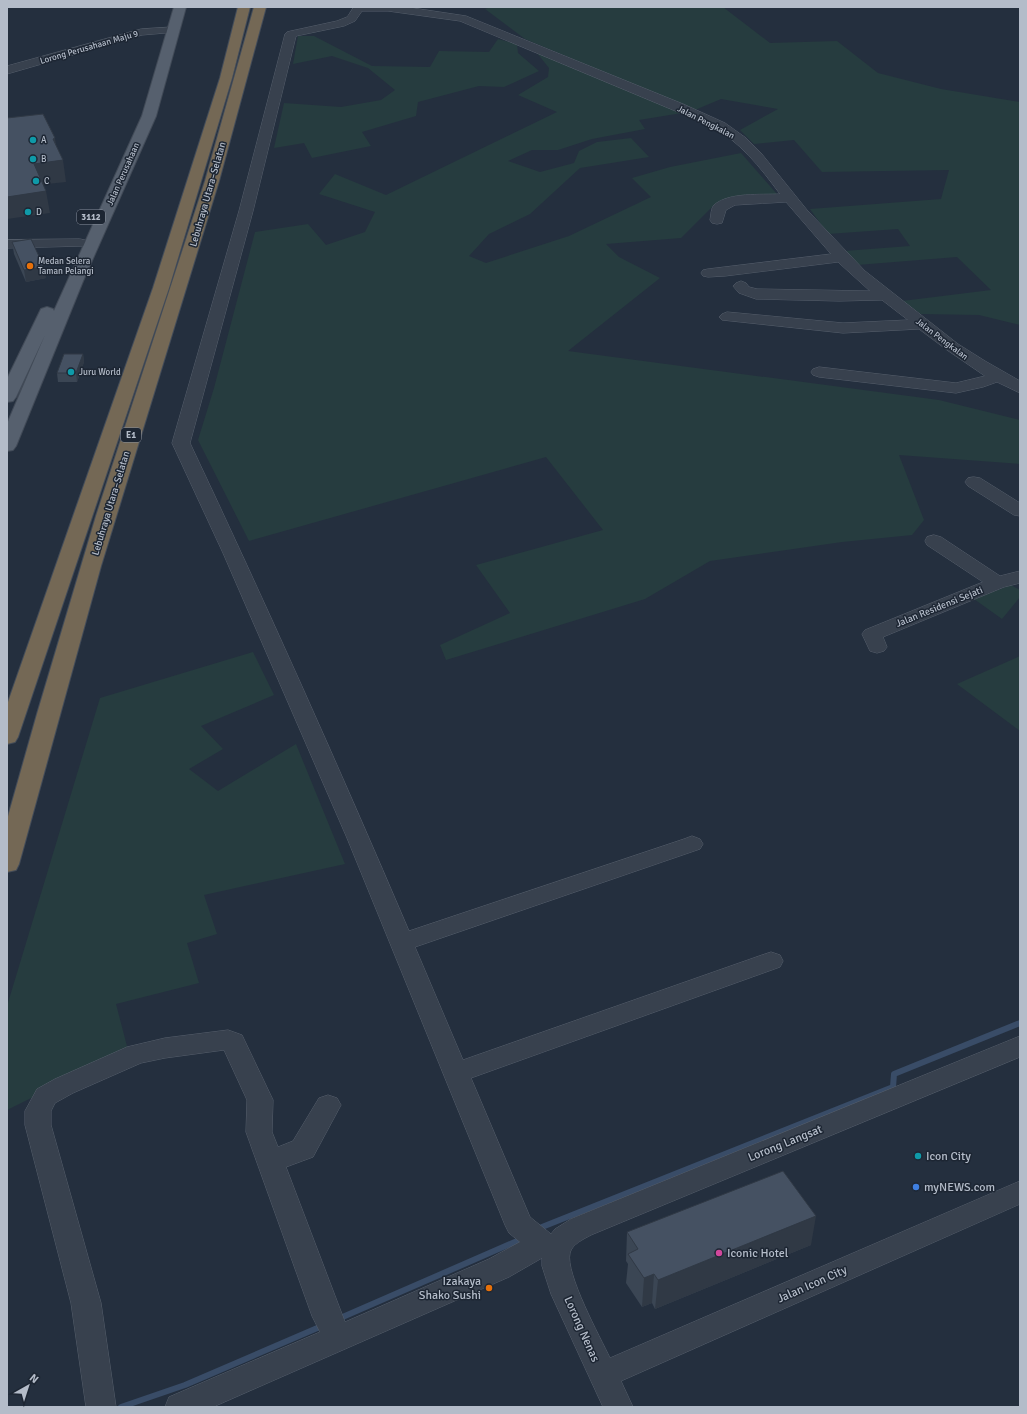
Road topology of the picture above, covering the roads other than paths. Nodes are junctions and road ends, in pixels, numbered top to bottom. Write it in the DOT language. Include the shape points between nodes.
graph roads {
  1 [pos="180,7"];
  2 [pos="244,7"];
  3 [pos="260,7"];
  4 [pos="470,7"];
  5 [pos="359,8"];
  6 [pos="452,16"];
  7 [pos="159,24"];
  8 [pos="173,30"];
  9 [pos="153,44"];
  10 [pos="7,70"];
  11 [pos="121,145"];
  12 [pos="790,198"];
  13 [pos="717,220"];
  14 [pos="80,243"];
  15 [pos="7,244"];
  16 [pos="843,257"];
  17 [pos="708,273"];
  18 [pos="741,286"];
  19 [pos="884,295"];
  20 [pos="727,317"];
  21 [pos="922,324"];
  22 [pos="819,372"];
  23 [pos="997,377"];
  24 [pos="1020,388"];
  25 [pos="7,397"];
  26 [pos="7,446"];
  27 [pos="974,482"];
  28 [pos="1020,511"];
  29 [pos="934,541"];
  30 [pos="1020,577"];
  31 [pos="997,583"];
  32 [pos="877,647"];
  33 [pos="7,737"];
  34 [pos="692,844"];
  35 [pos="7,864"];
  36 [pos="402,942"];
  37 [pos="771,961"];
  38 [pos="1020,1046"];
  39 [pos="457,1074"];
  40 [pos="328,1105"];
  41 [pos="270,1162"];
  42 [pos="1020,1192"];
  43 [pos="538,1239"];
  44 [pos="333,1328"];
  45 [pos="604,1375"];
  46 [pos="101,1407"];
  47 [pos="180,1407"];
  48 [pos="618,1407"];
  1 -- 8 [label="main road, Jalan Perusahaan"];
  2 -- 33 [label="highway, Lebuhraya Utara–Selatan / E1" via="226,78 161,288"];
  3 -- 35 [label="highway, Lebuhraya Utara–Selatan / E1" via="190,252 114,490"];
  4 -- 6 [label="street"];
  5 -- 6 [label="street, Jalan Pengkalan" via="388,8"];
  5 -- 36 [label="street, Lorong Nenas" via="351,19 340,24 291,34 246,211 181,443 346,809"];
  6 -- 12 [label="street, Jalan Pengkalan" via="494,30 679,107 732,133 762,161"];
  7 -- 8 [label="street, Lorong Perusahaan Maju 9"];
  7 -- 9 [label="main road"];
  7 -- 10 [label="street, Lorong Perusahaan Maju 9" via="141,32"];
  8 -- 26 [label="main road, Jalan Perusahaan / 3112" via="149,116 75,281"];
  11 -- 14 [label="main road, Jalan Perusahaan / 3112"];
  12 -- 13 [label="street" via="732,201 719,208"];
  12 -- 16 [label="street, Jalan Pengkalan"];
  14 -- 15 [label="street"];
  14 -- 25 [label="main road, Jalan Perusahaan / 3112"];
  16 -- 17 [label="street"];
  16 -- 19 [label="street, Jalan Pengkalan"];
  18 -- 19 [label="street" via="744,290 756,294"];
  19 -- 21 [label="street, Jalan Pengkalan"];
  20 -- 21 [label="street" via="843,328"];
  21 -- 23 [label="street, Jalan Pengkalan"];
  22 -- 23 [label="street" via="956,388"];
  23 -- 24 [label="street, Jalan Pengkalan"];
  27 -- 28 [label="street"];
  29 -- 31 [label="street"];
  30 -- 31 [label="street, Jalan Residensi Sejati"];
  31 -- 32 [label="street, Jalan Residensi Sejati" via="872,634"];
  34 -- 36 [label="street"];
  36 -- 39 [label="street, Lorong Nenas"];
  37 -- 39 [label="street"];
  38 -- 43 [label="street, Lorong Langsat" via="580,1227 565,1236"];
  39 -- 43 [label="street, Lorong Nenas"];
  40 -- 41 [label="street" via="303,1149"];
  41 -- 44 [label="street"];
  41 -- 46 [label="street" via="259,1132 260,1100 232,1040 136,1054 46,1096 38,1111 38,1125 86,1303"];
  42 -- 45 [label="street, Jalan Icon City"];
  43 -- 44 [label="street" via="525,1252 499,1268"];
  43 -- 45 [label="street, Lorong Nenas" via="556,1266 566,1294"];
  44 -- 47 [label="street"];
  45 -- 48 [label="street, Lorong Nenas"];
}
